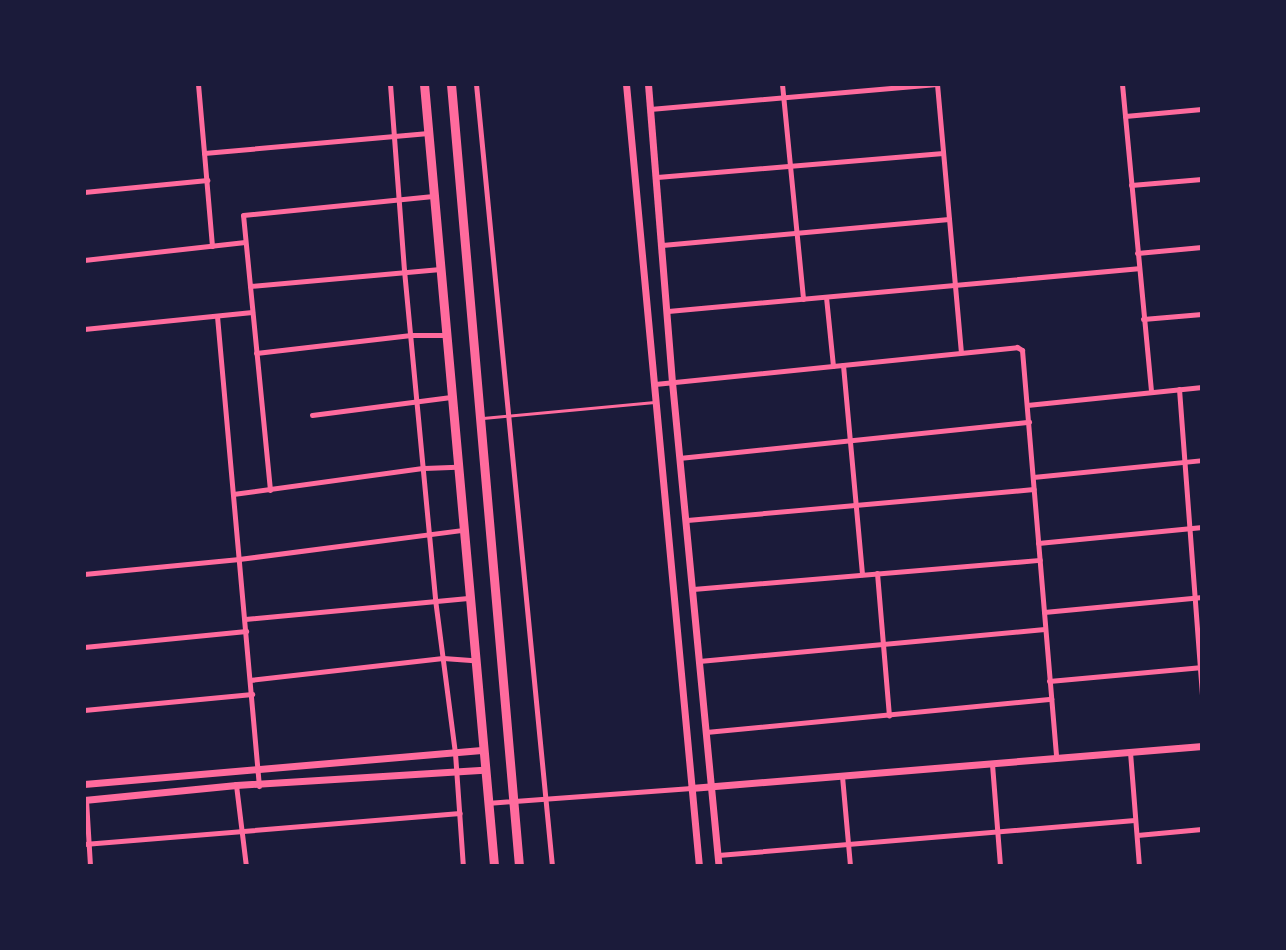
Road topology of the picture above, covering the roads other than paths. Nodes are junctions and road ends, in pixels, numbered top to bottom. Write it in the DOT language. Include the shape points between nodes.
graph roads {
  1 [pos="198,84"];
  2 [pos="390,84"];
  3 [pos="424,84"];
  4 [pos="451,84"];
  5 [pos="476,84"];
  6 [pos="626,84"];
  7 [pos="648,84"];
  8 [pos="782,84"];
  9 [pos="937,84"];
  10 [pos="1122,84"];
  11 [pos="783,98"];
  12 [pos="650,109"];
  13 [pos="1202,109"];
  14 [pos="1125,116"];
  15 [pos="428,133"];
  16 [pos="394,134"];
  17 [pos="204,153"];
  18 [pos="943,153"];
  19 [pos="790,165"];
  20 [pos="657,177"];
  21 [pos="1202,179"];
  22 [pos="207,180"];
  23 [pos="1131,184"];
  24 [pos="84,192"];
  25 [pos="433,196"];
  26 [pos="399,199"];
  27 [pos="949,219"];
  28 [pos="798,233"];
  29 [pos="245,242"];
  30 [pos="662,245"];
  31 [pos="212,246"];
  32 [pos="1202,247"];
  33 [pos="1137,253"];
  34 [pos="84,260"];
  35 [pos="1138,268"];
  36 [pos="440,269"];
  37 [pos="404,270"];
  38 [pos="250,286"];
  39 [pos="955,286"];
  40 [pos="826,297"];
  41 [pos="803,299"];
  42 [pos="252,312"];
  43 [pos="667,312"];
  44 [pos="1202,314"];
  45 [pos="217,316"];
  46 [pos="1143,319"];
  47 [pos="84,329"];
  48 [pos="411,335"];
  49 [pos="445,335"];
  50 [pos="961,352"];
  51 [pos="257,353"];
  52 [pos="843,365"];
  53 [pos="833,366"];
  54 [pos="673,382"];
  55 [pos="655,384"];
  56 [pos="1202,387"];
  57 [pos="1179,389"];
  58 [pos="1151,392"];
  59 [pos="451,397"];
  60 [pos="417,400"];
  61 [pos="657,401"];
  62 [pos="1027,405"];
  63 [pos="312,415"];
  64 [pos="509,415"];
  65 [pos="480,418"];
  66 [pos="1029,422"];
  67 [pos="850,440"];
  68 [pos="679,458"];
  69 [pos="1202,460"];
  70 [pos="1184,462"];
  71 [pos="457,467"];
  72 [pos="424,468"];
  73 [pos="1033,477"];
  74 [pos="1034,489"];
  75 [pos="270,490"];
  76 [pos="233,494"];
  77 [pos="855,505"];
  78 [pos="687,520"];
  79 [pos="1202,527"];
  80 [pos="1189,528"];
  81 [pos="463,530"];
  82 [pos="430,535"];
  83 [pos="1038,543"];
  84 [pos="239,559"];
  85 [pos="1040,560"];
  86 [pos="877,573"];
  87 [pos="84,574"];
  88 [pos="862,574"];
  89 [pos="694,589"];
  90 [pos="1202,597"];
  91 [pos="468,598"];
  92 [pos="1195,598"];
  93 [pos="435,599"];
  94 [pos="1044,612"];
  95 [pos="245,619"];
  96 [pos="1045,629"];
  97 [pos="246,631"];
  98 [pos="883,642"];
  99 [pos="84,647"];
  100 [pos="443,658"];
  101 [pos="474,660"];
  102 [pos="699,661"];
  103 [pos="1201,667"];
  104 [pos="250,680"];
  105 [pos="1049,681"];
  106 [pos="251,694"];
  107 [pos="1202,696"];
  108 [pos="1051,699"];
  109 [pos="84,710"];
  110 [pos="889,715"];
  111 [pos="706,732"];
  112 [pos="1202,746"];
  113 [pos="482,750"];
  114 [pos="454,752"];
  115 [pos="1130,752"];
  116 [pos="1056,758"];
  117 [pos="992,764"];
  118 [pos="258,769"];
  119 [pos="484,771"];
  120 [pos="456,772"];
  121 [pos="842,776"];
  122 [pos="84,784"];
  123 [pos="236,785"];
  124 [pos="259,786"];
  125 [pos="710,787"];
  126 [pos="691,788"];
  127 [pos="545,799"];
  128 [pos="85,800"];
  129 [pos="513,801"];
  130 [pos="487,803"];
  131 [pos="460,813"];
  132 [pos="1135,820"];
  133 [pos="1202,829"];
  134 [pos="243,831"];
  135 [pos="997,832"];
  136 [pos="1137,835"];
  137 [pos="86,844"];
  138 [pos="848,844"];
  139 [pos="718,855"];
  140 [pos="90,866"];
  141 [pos="246,866"];
  142 [pos="463,866"];
  143 [pos="494,866"];
  144 [pos="519,866"];
  145 [pos="552,866"];
  146 [pos="699,866"];
  147 [pos="719,866"];
  148 [pos="850,866"];
  149 [pos="1000,866"];
  150 [pos="1139,866"];
  1 -- 17 [label="street"];
  2 -- 16 [label="street"];
  3 -- 15 [label="main road"];
  4 -- 65 [label="main road"];
  5 -- 64 [label="street"];
  6 -- 55 [label="street"];
  7 -- 12 [label="street"];
  8 -- 11 [label="street"];
  9 -- 11 [label="street"];
  9 -- 18 [label="street"];
  10 -- 14 [label="street"];
  11 -- 12 [label="street"];
  11 -- 19 [label="street"];
  12 -- 20 [label="street"];
  13 -- 14 [label="street"];
  14 -- 23 [label="street"];
  15 -- 16 [label="street"];
  15 -- 25 [label="main road"];
  16 -- 17 [label="street"];
  16 -- 26 [label="street"];
  17 -- 22 [label="street"];
  18 -- 19 [label="street"];
  18 -- 27 [label="street"];
  19 -- 20 [label="street"];
  19 -- 28 [label="street"];
  20 -- 30 [label="street"];
  21 -- 23 [label="street"];
  22 -- 24 [label="street"];
  22 -- 31 [label="street"];
  23 -- 33 [label="street"];
  25 -- 26 [label="street"];
  25 -- 36 [label="main road"];
  26 -- 29 [label="street" via="243,215"];
  26 -- 37 [label="street"];
  27 -- 28 [label="street"];
  27 -- 39 [label="street"];
  28 -- 30 [label="street"];
  28 -- 41 [label="street"];
  29 -- 31 [label="street"];
  29 -- 38 [label="street"];
  30 -- 43 [label="street"];
  31 -- 34 [label="street"];
  32 -- 33 [label="street"];
  33 -- 35 [label="street"];
  35 -- 39 [label="street"];
  35 -- 46 [label="street"];
  36 -- 37 [label="street"];
  36 -- 49 [label="main road"];
  37 -- 38 [label="street"];
  37 -- 48 [label="street"];
  38 -- 42 [label="street"];
  39 -- 40 [label="street"];
  39 -- 50 [label="street"];
  40 -- 41 [label="street"];
  40 -- 53 [label="street"];
  41 -- 43 [label="street"];
  42 -- 45 [label="street"];
  42 -- 51 [label="street"];
  43 -- 54 [label="street"];
  44 -- 46 [label="street"];
  45 -- 47 [label="street"];
  45 -- 76 [label="street"];
  46 -- 58 [label="street"];
  48 -- 49 [label="street"];
  48 -- 51 [label="street"];
  48 -- 60 [label="street"];
  49 -- 59 [label="main road"];
  50 -- 52 [label="street"];
  50 -- 62 [label="street" via="1022,350"];
  51 -- 75 [label="street"];
  52 -- 53 [label="street"];
  52 -- 67 [label="street"];
  53 -- 54 [label="street"];
  54 -- 55 [label="street"];
  54 -- 68 [label="street"];
  55 -- 61 [label="street"];
  56 -- 57 [label="street"];
  57 -- 58 [label="street"];
  57 -- 70 [label="street"];
  58 -- 62 [label="street"];
  59 -- 60 [label="street"];
  59 -- 71 [label="main road"];
  60 -- 63 [label="street"];
  60 -- 72 [label="street"];
  61 -- 64 [label="lane"];
  61 -- 126 [label="street"];
  62 -- 66 [label="street"];
  64 -- 65 [label="lane"];
  64 -- 127 [label="street"];
  65 -- 129 [label="main road"];
  66 -- 67 [label="street"];
  66 -- 73 [label="street"];
  67 -- 68 [label="street"];
  67 -- 77 [label="street"];
  68 -- 78 [label="street"];
  69 -- 70 [label="street"];
  70 -- 73 [label="street"];
  70 -- 80 [label="street"];
  71 -- 72 [label="street"];
  71 -- 81 [label="main road"];
  72 -- 75 [label="street"];
  72 -- 82 [label="street"];
  73 -- 74 [label="street"];
  74 -- 77 [label="street"];
  74 -- 83 [label="street"];
  75 -- 76 [label="street"];
  76 -- 84 [label="street"];
  77 -- 78 [label="street"];
  77 -- 88 [label="street"];
  78 -- 89 [label="street"];
  79 -- 80 [label="street"];
  80 -- 83 [label="street"];
  80 -- 92 [label="street"];
  81 -- 82 [label="street"];
  81 -- 91 [label="main road"];
  82 -- 84 [label="street"];
  82 -- 93 [label="street"];
  83 -- 85 [label="street"];
  84 -- 87 [label="street"];
  84 -- 95 [label="street"];
  85 -- 86 [label="street"];
  85 -- 94 [label="street"];
  86 -- 88 [label="street"];
  86 -- 98 [label="street"];
  88 -- 89 [label="street"];
  89 -- 102 [label="street"];
  90 -- 92 [label="street"];
  91 -- 93 [label="street"];
  91 -- 101 [label="main road"];
  92 -- 94 [label="street"];
  92 -- 103 [label="street"];
  93 -- 95 [label="street"];
  93 -- 100 [label="street"];
  94 -- 96 [label="street"];
  95 -- 97 [label="street"];
  96 -- 98 [label="street"];
  96 -- 105 [label="street"];
  97 -- 99 [label="street"];
  97 -- 104 [label="street"];
  98 -- 102 [label="street"];
  98 -- 110 [label="street"];
  100 -- 101 [label="street"];
  100 -- 104 [label="street"];
  100 -- 114 [label="street"];
  101 -- 113 [label="main road"];
  102 -- 111 [label="street"];
  103 -- 105 [label="street"];
  103 -- 107 [label="street"];
  104 -- 106 [label="street"];
  105 -- 108 [label="street"];
  106 -- 109 [label="street"];
  106 -- 118 [label="street"];
  108 -- 110 [label="street"];
  108 -- 116 [label="street"];
  110 -- 111 [label="street"];
  111 -- 125 [label="street"];
  112 -- 115 [label="street"];
  113 -- 114 [label="street"];
  113 -- 119 [label="main road"];
  114 -- 118 [label="street"];
  114 -- 120 [label="street"];
  115 -- 116 [label="street"];
  115 -- 132 [label="street"];
  116 -- 117 [label="street"];
  117 -- 121 [label="street"];
  117 -- 135 [label="street"];
  118 -- 122 [label="street"];
  118 -- 124 [label="street"];
  119 -- 120 [label="street"];
  119 -- 130 [label="main road"];
  120 -- 124 [label="street"];
  120 -- 131 [label="street"];
  121 -- 125 [label="street"];
  121 -- 138 [label="street"];
  123 -- 124 [label="street"];
  123 -- 128 [label="street"];
  123 -- 134 [label="street"];
  125 -- 126 [label="street"];
  125 -- 139 [label="street"];
  126 -- 127 [label="street"];
  126 -- 146 [label="street"];
  127 -- 129 [label="street"];
  127 -- 145 [label="street"];
  128 -- 137 [label="street"];
  129 -- 130 [label="street"];
  129 -- 144 [label="main road"];
  130 -- 143 [label="main road"];
  131 -- 134 [label="street"];
  131 -- 142 [label="street"];
  132 -- 135 [label="street"];
  132 -- 136 [label="street"];
  133 -- 136 [label="street"];
  134 -- 137 [label="street"];
  134 -- 141 [label="street"];
  135 -- 138 [label="street"];
  135 -- 149 [label="street"];
  136 -- 150 [label="street"];
  137 -- 140 [label="street"];
  138 -- 139 [label="street"];
  138 -- 148 [label="street"];
  139 -- 147 [label="street"];
}
